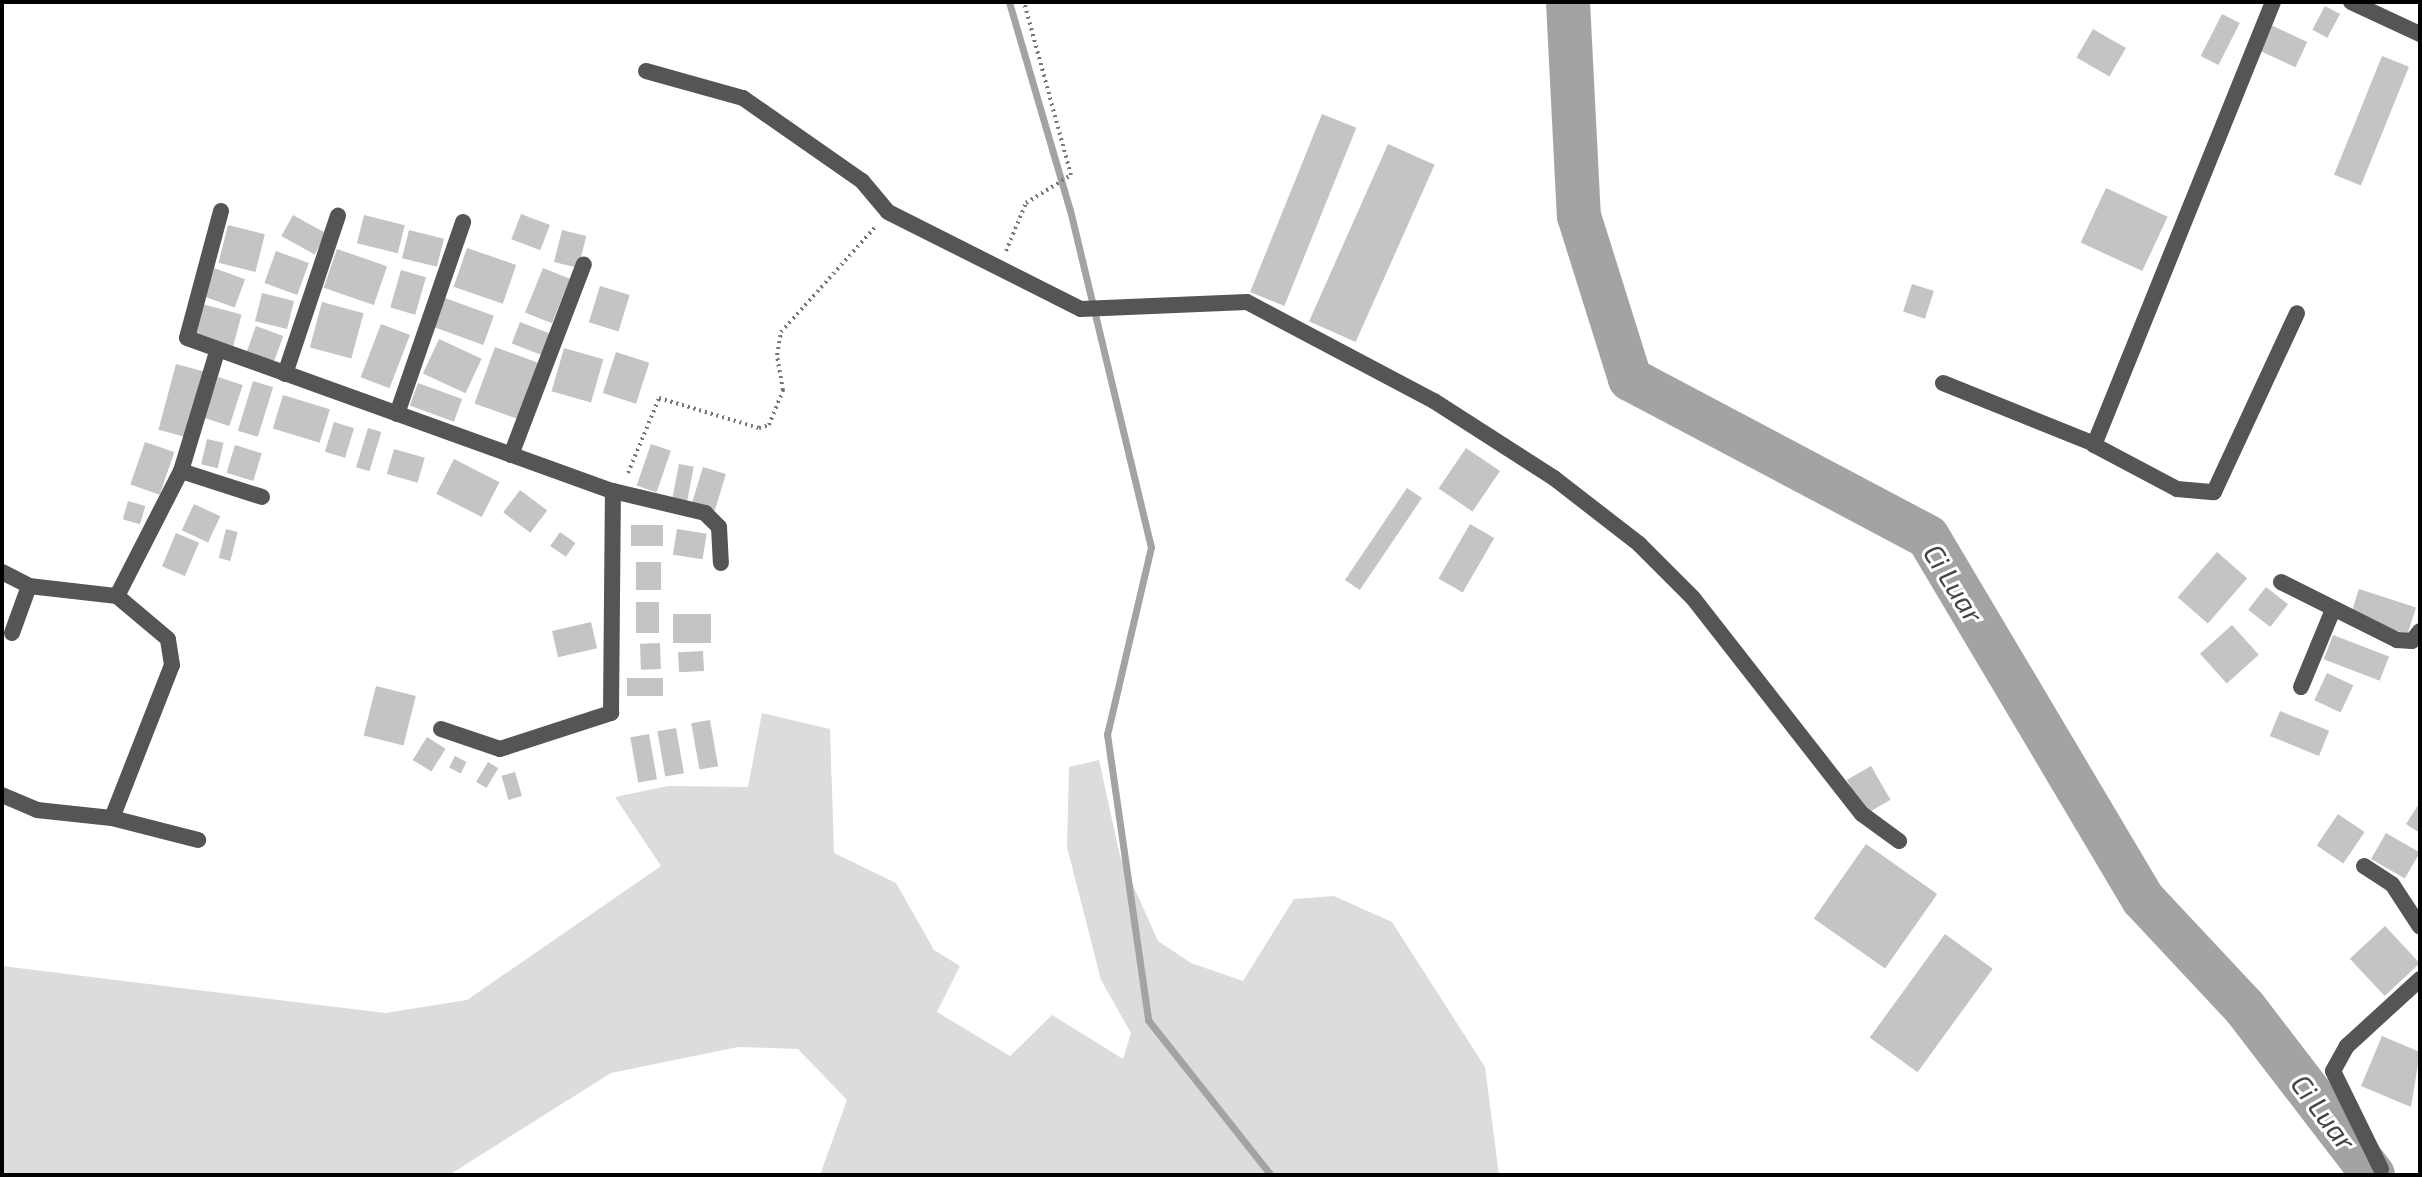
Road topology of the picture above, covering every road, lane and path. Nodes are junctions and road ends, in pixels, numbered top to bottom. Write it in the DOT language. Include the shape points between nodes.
graph roads {
  1 [pos="1024,2"];
  2 [pos="2273,2"];
  3 [pos="2351,2"];
  4 [pos="2420,34"];
  5 [pos="646,71"];
  6 [pos="221,211"];
  7 [pos="888,212"];
  8 [pos="338,216"];
  9 [pos="463,222"];
  10 [pos="584,264"];
  11 [pos="1001,264"];
  12 [pos="2297,313"];
  13 [pos="217,352"];
  14 [pos="285,374"];
  15 [pos="1943,383"];
  16 [pos="397,414"];
  17 [pos="2092,443"];
  18 [pos="511,455"];
  19 [pos="181,471"];
  20 [pos="613,491"];
  21 [pos="262,497"];
  22 [pos="721,563"];
  23 [pos="2,572"];
  24 [pos="2281,582"];
  25 [pos="29,586"];
  26 [pos="117,596"];
  27 [pos="2332,612"];
  28 [pos="2420,631"];
  29 [pos="12,633"];
  30 [pos="2301,687"];
  31 [pos="441,729"];
  32 [pos="2,795"];
  33 [pos="112,818"];
  34 [pos="198,840"];
  35 [pos="1899,841"];
  36 [pos="2364,866"];
  37 [pos="2420,927"];
  38 [pos="2420,979"];
  39 [pos="2381,1169"];
  1 -- 11 [label="path" via="1071,175 1047,185 1026,203"];
  2 -- 17 [label="street"];
  3 -- 4 [label="street"];
  5 -- 7 [label="street" via="743,98 862,181"];
  6 -- 13 [label="street" via="186,334"];
  7 -- 11 [label="street"];
  7 -- 20 [label="path" via="781,332 783,390 769,425 759,428 659,398"];
  8 -- 14 [label="street"];
  9 -- 16 [label="street"];
  10 -- 18 [label="street"];
  11 -- 35 [label="street" via="1081,309 1247,302 1434,401 1554,478 1639,544 1693,598 1862,814"];
  12 -- 17 [label="street" via="2214,492 2177,489"];
  13 -- 14 [label="street"];
  13 -- 19 [label="street"];
  14 -- 16 [label="street"];
  15 -- 17 [label="street"];
  16 -- 18 [label="street"];
  18 -- 20 [label="street"];
  19 -- 21 [label="street"];
  19 -- 26 [label="street"];
  20 -- 22 [label="street" via="713,518"];
  20 -- 31 [label="street" via="611,713 500,749"];
  23 -- 25 [label="street"];
  24 -- 27 [label="street"];
  25 -- 26 [label="street"];
  25 -- 29 [label="street"];
  26 -- 33 [label="street" via="168,639 172,665"];
  27 -- 28 [label="street" via="2402,642"];
  27 -- 30 [label="street"];
  32 -- 33 [label="street" via="37,810"];
  33 -- 34 [label="street"];
  36 -- 37 [label="street" via="2392,884"];
  38 -- 39 [label="street" via="2347,1046 2333,1071"];
}
